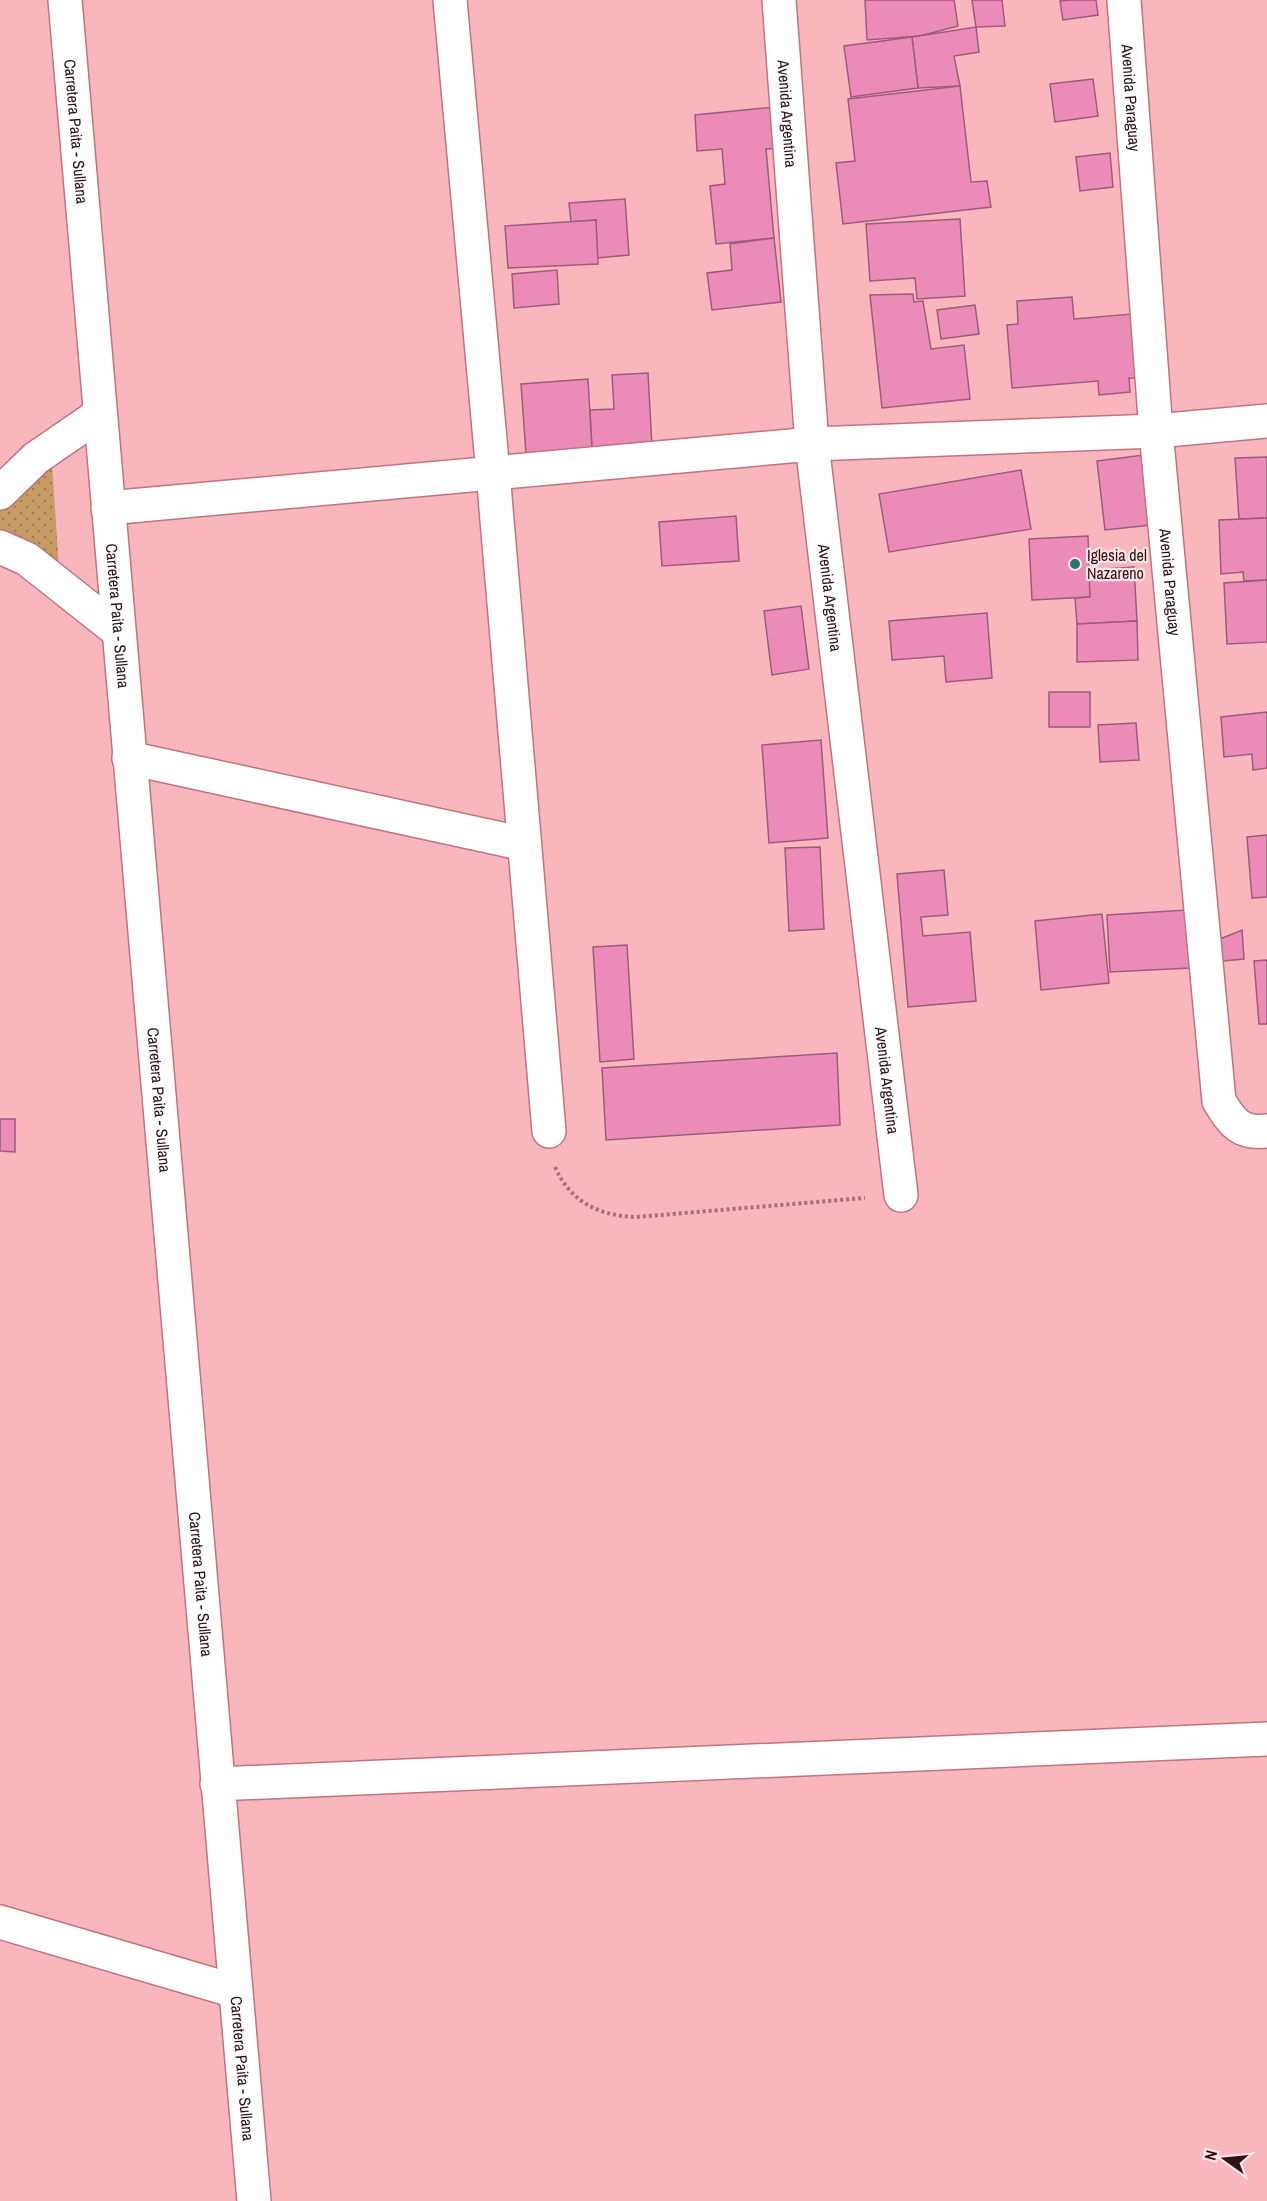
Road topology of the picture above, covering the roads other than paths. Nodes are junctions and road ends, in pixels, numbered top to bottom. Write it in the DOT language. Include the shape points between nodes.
graph roads {
  1 [pos="65,0"];
  2 [pos="450,0"];
  3 [pos="779,0"];
  4 [pos="1124,0"];
  5 [pos="100,414"];
  6 [pos="1267,421"];
  7 [pos="1156,431"];
  8 [pos="812,444"];
  9 [pos="493,473"];
  10 [pos="0,493"];
  11 [pos="108,508"];
  12 [pos="0,548"];
  13 [pos="118,631"];
  14 [pos="129,758"];
  15 [pos="524,844"];
  16 [pos="549,1131"];
  17 [pos="1267,1131"];
  18 [pos="901,1195"];
  19 [pos="1267,1739"];
  20 [pos="217,1784"];
  21 [pos="0,1922"];
  22 [pos="235,1992"];
  23 [pos="254,2201"];
  1 -- 5 [label="street, Carretera Paita - Sullana"];
  2 -- 9 [label="street"];
  3 -- 8 [label="street, Avenida Argentina"];
  4 -- 7 [label="street, Avenida Paraguay"];
  5 -- 10 [label="street" via="36,458"];
  5 -- 11 [label="street, Carretera Paita - Sullana"];
  6 -- 7 [label="street"];
  7 -- 8 [label="street"];
  7 -- 17 [label="street, Avenida Paraguay" via="1219,1101 1234,1125 1254,1132"];
  8 -- 9 [label="street"];
  8 -- 18 [label="street, Avenida Argentina"];
  9 -- 11 [label="street"];
  9 -- 15 [label="street"];
  11 -- 13 [label="street, Carretera Paita - Sullana"];
  12 -- 13 [label="street" via="27,559"];
  13 -- 14 [label="street, Carretera Paita - Sullana"];
  14 -- 15 [label="street"];
  14 -- 20 [label="street, Carretera Paita - Sullana"];
  15 -- 16 [label="street"];
  19 -- 20 [label="street"];
  20 -- 22 [label="street, Carretera Paita - Sullana"];
  21 -- 22 [label="street"];
  22 -- 23 [label="street, Carretera Paita - Sullana"];
}
